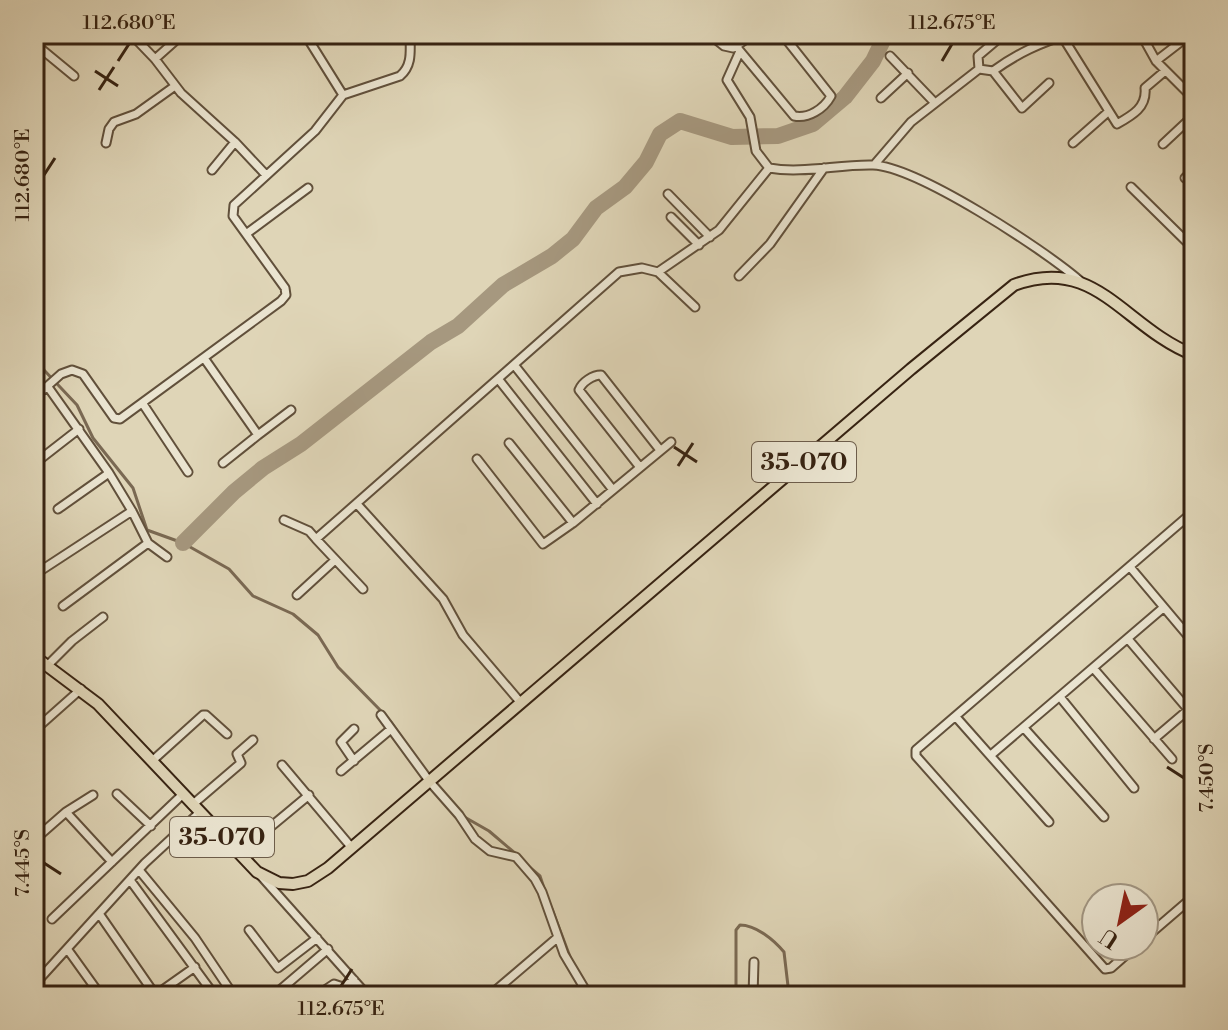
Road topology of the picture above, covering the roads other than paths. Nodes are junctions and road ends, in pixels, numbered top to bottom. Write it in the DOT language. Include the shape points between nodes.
graph roads {
  1 [pos="131,34"];
  2 [pos="183,34"];
  3 [pos="305,34"];
  4 [pos="410,34"];
  5 [pos="709,34"];
  6 [pos="754,34"];
  7 [pos="782,34"];
  8 [pos="1004,34"];
  9 [pos="1141,34"];
  10 [pos="1191,34"];
  11 [pos="1065,35"];
  12 [pos="34,43"];
  13 [pos="738,49"];
  14 [pos="890,56"];
  15 [pos="155,59"];
  16 [pos="1156,61"];
  17 [pos="979,69"];
  18 [pos="993,71"];
  19 [pos="1165,71"];
  20 [pos="908,73"];
  21 [pos="74,76"];
  22 [pos="1049,83"];
  23 [pos="175,86"];
  24 [pos="343,95"];
  25 [pos="881,98"];
  26 [pos="1194,99"];
  27 [pos="935,103"];
  28 [pos="1108,112"];
  29 [pos="1194,115"];
  30 [pos="235,142"];
  31 [pos="106,143"];
  32 [pos="1073,143"];
  33 [pos="1163,144"];
  34 [pos="874,165"];
  35 [pos="769,168"];
  36 [pos="824,168"];
  37 [pos="1194,169"];
  38 [pos="212,170"];
  39 [pos="266,175"];
  40 [pos="1185,178"];
  41 [pos="1131,187"];
  42 [pos="308,188"];
  43 [pos="668,194"];
  44 [pos="671,217"];
  45 [pos="246,234"];
  46 [pos="710,237"];
  47 [pos="699,245"];
  48 [pos="1194,249"];
  49 [pos="658,272"];
  50 [pos="739,276"];
  51 [pos="1079,280"];
  52 [pos="695,307"];
  53 [pos="1194,355"];
  54 [pos="204,358"];
  55 [pos="515,366"];
  56 [pos="499,380"];
  57 [pos="48,386"];
  58 [pos="34,398"];
  59 [pos="143,404"];
  60 [pos="291,410"];
  61 [pos="79,429"];
  62 [pos="258,435"];
  63 [pos="671,442"];
  64 [pos="509,443"];
  65 [pos="660,450"];
  66 [pos="477,459"];
  67 [pos="223,463"];
  68 [pos="34,464"];
  69 [pos="639,466"];
  70 [pos="188,472"];
  71 [pos="109,473"];
  72 [pos="613,490"];
  73 [pos="357,504"];
  74 [pos="597,504"];
  75 [pos="58,509"];
  76 [pos="132,511"];
  77 [pos="1194,511"];
  78 [pos="284,520"];
  79 [pos="573,523"];
  80 [pos="316,539"];
  81 [pos="148,543"];
  82 [pos="167,557"];
  83 [pos="334,561"];
  84 [pos="1130,567"];
  85 [pos="34,575"];
  86 [pos="363,589"];
  87 [pos="297,595"];
  88 [pos="63,606"];
  89 [pos="1163,608"];
  90 [pos="103,617"];
  91 [pos="1128,639"];
  92 [pos="1194,643"];
  93 [pos="34,656"];
  94 [pos="48,665"];
  95 [pos="1094,669"];
  96 [pos="81,689"];
  97 [pos="1060,697"];
  98 [pos="1194,700"];
  99 [pos="521,703"];
  100 [pos="1187,708"];
  101 [pos="381,715"];
  102 [pos="956,717"];
  103 [pos="1194,717"];
  104 [pos="1024,728"];
  105 [pos="36,729"];
  106 [pos="354,729"];
  107 [pos="391,729"];
  108 [pos="227,734"];
  109 [pos="1154,739"];
  110 [pos="253,740"];
  111 [pos="991,755"];
  112 [pos="1172,759"];
  113 [pos="152,761"];
  114 [pos="354,761"];
  115 [pos="282,765"];
  116 [pos="341,771"];
  117 [pos="434,779"];
  118 [pos="1134,788"];
  119 [pos="117,794"];
  120 [pos="183,794"];
  121 [pos="93,795"];
  122 [pos="309,795"];
  123 [pos="196,809"];
  124 [pos="66,812"];
  125 [pos="1104,817"];
  126 [pos="1049,822"];
  127 [pos="151,826"];
  128 [pos="34,840"];
  129 [pos="352,848"];
  130 [pos="238,854"];
  131 [pos="112,862"];
  132 [pos="139,870"];
  133 [pos="257,872"];
  134 [pos="130,880"];
  135 [pos="1194,896"];
  136 [pos="100,915"];
  137 [pos="52,919"];
  138 [pos="1160,925"];
  139 [pos="249,930"];
  140 [pos="317,938"];
  141 [pos="557,938"];
  142 [pos="1080,941"];
  143 [pos="328,949"];
  144 [pos="68,950"];
  145 [pos="754,962"];
  146 [pos="1099,962"];
  147 [pos="1118,962"];
  148 [pos="195,967"];
  149 [pos="354,980"];
  150 [pos="34,985"];
  151 [pos="584,995"];
  152 [pos="101,996"];
  153 [pos="155,996"];
  154 [pos="215,996"];
  155 [pos="234,996"];
  156 [pos="273,996"];
  157 [pos="316,996"];
  158 [pos="368,996"];
  159 [pos="489,996"];
  160 [pos="753,996"];
  1 -- 15 [label="street"];
  2 -- 15 [label="street"];
  3 -- 24 [label="street"];
  4 -- 24 [label="street" via="406,71"];
  5 -- 13 [label="street"];
  6 -- 13 [label="street"];
  7 -- 13 [label="street" via="831,96 809,115 794,116"];
  8 -- 17 [label="street" via="978,56"];
  9 -- 16 [label="street"];
  10 -- 16 [label="street"];
  11 -- 18 [label="street" via="1015,55"];
  11 -- 28 [label="street"];
  12 -- 21 [label="street"];
  13 -- 35 [label="street" via="727,80 750,117 756,151"];
  14 -- 20 [label="street"];
  15 -- 23 [label="street"];
  16 -- 19 [label="street"];
  17 -- 18 [label="street"];
  17 -- 27 [label="street"];
  18 -- 22 [label="street" via="1022,108"];
  19 -- 26 [label="street"];
  19 -- 28 [label="street" via="1145,88 1143,105 1120,123"];
  20 -- 25 [label="street"];
  20 -- 27 [label="street"];
  23 -- 30 [label="street"];
  23 -- 31 [label="street" via="136,114 114,122"];
  24 -- 39 [label="street" via="315,131"];
  27 -- 34 [label="street"];
  28 -- 32 [label="street"];
  29 -- 33 [label="street"];
  30 -- 38 [label="street"];
  30 -- 39 [label="street"];
  34 -- 36 [label="street"];
  34 -- 51 [label="street" via="915,178 989,218"];
  35 -- 36 [label="street"];
  35 -- 46 [label="street"];
  36 -- 50 [label="street" via="770,244"];
  37 -- 40 [label="street"];
  39 -- 45 [label="street" via="232,210"];
  41 -- 48 [label="street"];
  42 -- 45 [label="street"];
  43 -- 46 [label="street"];
  44 -- 47 [label="street"];
  45 -- 54 [label="street" via="286,295"];
  46 -- 47 [label="street"];
  47 -- 49 [label="street"];
  49 -- 52 [label="street"];
  49 -- 55 [label="street" via="619,272"];
  51 -- 53 [label="main road" via="1159,338"];
  51 -- 99 [label="main road, 35-070" via="1058,276 1014,285"];
  54 -- 59 [label="street"];
  54 -- 62 [label="street"];
  55 -- 56 [label="street"];
  55 -- 72 [label="street"];
  56 -- 73 [label="street"];
  56 -- 74 [label="street"];
  57 -- 58 [label="street"];
  57 -- 59 [label="street" via="72,370 83,374 114,418 126,417"];
  57 -- 61 [label="street"];
  59 -- 70 [label="street"];
  60 -- 62 [label="street"];
  61 -- 68 [label="street"];
  61 -- 71 [label="street"];
  62 -- 67 [label="street"];
  63 -- 65 [label="street"];
  64 -- 79 [label="street"];
  65 -- 69 [label="street"];
  65 -- 69 [label="street" via="601,375 580,386"];
  66 -- 79 [label="street" via="543,544"];
  69 -- 72 [label="street"];
  71 -- 75 [label="street"];
  71 -- 76 [label="street"];
  72 -- 74 [label="street"];
  73 -- 80 [label="street"];
  73 -- 99 [label="street" via="443,599 463,635"];
  74 -- 79 [label="street"];
  76 -- 81 [label="street"];
  76 -- 85 [label="street"];
  77 -- 84 [label="street"];
  78 -- 80 [label="street"];
  80 -- 83 [label="street"];
  81 -- 82 [label="street"];
  81 -- 88 [label="street"];
  83 -- 86 [label="street"];
  83 -- 87 [label="street"];
  84 -- 89 [label="street"];
  84 -- 102 [label="street"];
  89 -- 91 [label="street"];
  89 -- 92 [label="street"];
  90 -- 94 [label="street"];
  91 -- 95 [label="street"];
  91 -- 100 [label="street"];
  93 -- 94 [label="main road, 35-070"];
  94 -- 96 [label="main road, 35-070"];
  95 -- 97 [label="street"];
  95 -- 109 [label="street"];
  96 -- 105 [label="street"];
  96 -- 113 [label="main road, 35-070"];
  97 -- 104 [label="street"];
  97 -- 118 [label="street"];
  98 -- 100 [label="street"];
  99 -- 117 [label="main road, 35-070"];
  100 -- 103 [label="street"];
  100 -- 109 [label="street"];
  101 -- 107 [label="street"];
  102 -- 111 [label="street"];
  102 -- 142 [label="street" via="919,746 916,756"];
  104 -- 111 [label="street"];
  104 -- 125 [label="street"];
  106 -- 114 [label="street" via="341,742"];
  107 -- 114 [label="street"];
  107 -- 117 [label="street"];
  108 -- 113 [label="street" via="205,714"];
  109 -- 112 [label="street"];
  110 -- 123 [label="street" via="237,754 241,763"];
  111 -- 126 [label="street"];
  113 -- 120 [label="main road, 35-070"];
  114 -- 116 [label="street"];
  115 -- 122 [label="street"];
  117 -- 129 [label="main road, 35-070"];
  117 -- 141 [label="street" via="482,847 516,857 535,879"];
  119 -- 127 [label="street"];
  120 -- 123 [label="main road, 35-070"];
  120 -- 127 [label="street"];
  121 -- 124 [label="street"];
  122 -- 129 [label="street"];
  122 -- 130 [label="street"];
  123 -- 130 [label="main road, 35-070"];
  123 -- 132 [label="street"];
  124 -- 128 [label="street"];
  124 -- 131 [label="street"];
  127 -- 131 [label="street"];
  129 -- 133 [label="main road, 35-070" via="308,881 279,883"];
  130 -- 133 [label="main road, 35-070"];
  131 -- 137 [label="street"];
  132 -- 134 [label="street"];
  132 -- 155 [label="street"];
  133 -- 140 [label="street"];
  134 -- 136 [label="street"];
  134 -- 148 [label="street"];
  135 -- 138 [label="street"];
  136 -- 144 [label="street"];
  136 -- 153 [label="street"];
  139 -- 140 [label="street" via="278,968"];
  140 -- 143 [label="street"];
  141 -- 151 [label="street"];
  141 -- 159 [label="street"];
  143 -- 149 [label="street"];
  143 -- 156 [label="street"];
  144 -- 150 [label="street"];
  144 -- 152 [label="street"];
  145 -- 160 [label="street"];
  146 -- 147 [label="street" via="1105,969"];
  148 -- 153 [label="street"];
  148 -- 154 [label="street"];
  149 -- 157 [label="street" via="343,987 334,984"];
  149 -- 158 [label="street"];
}
